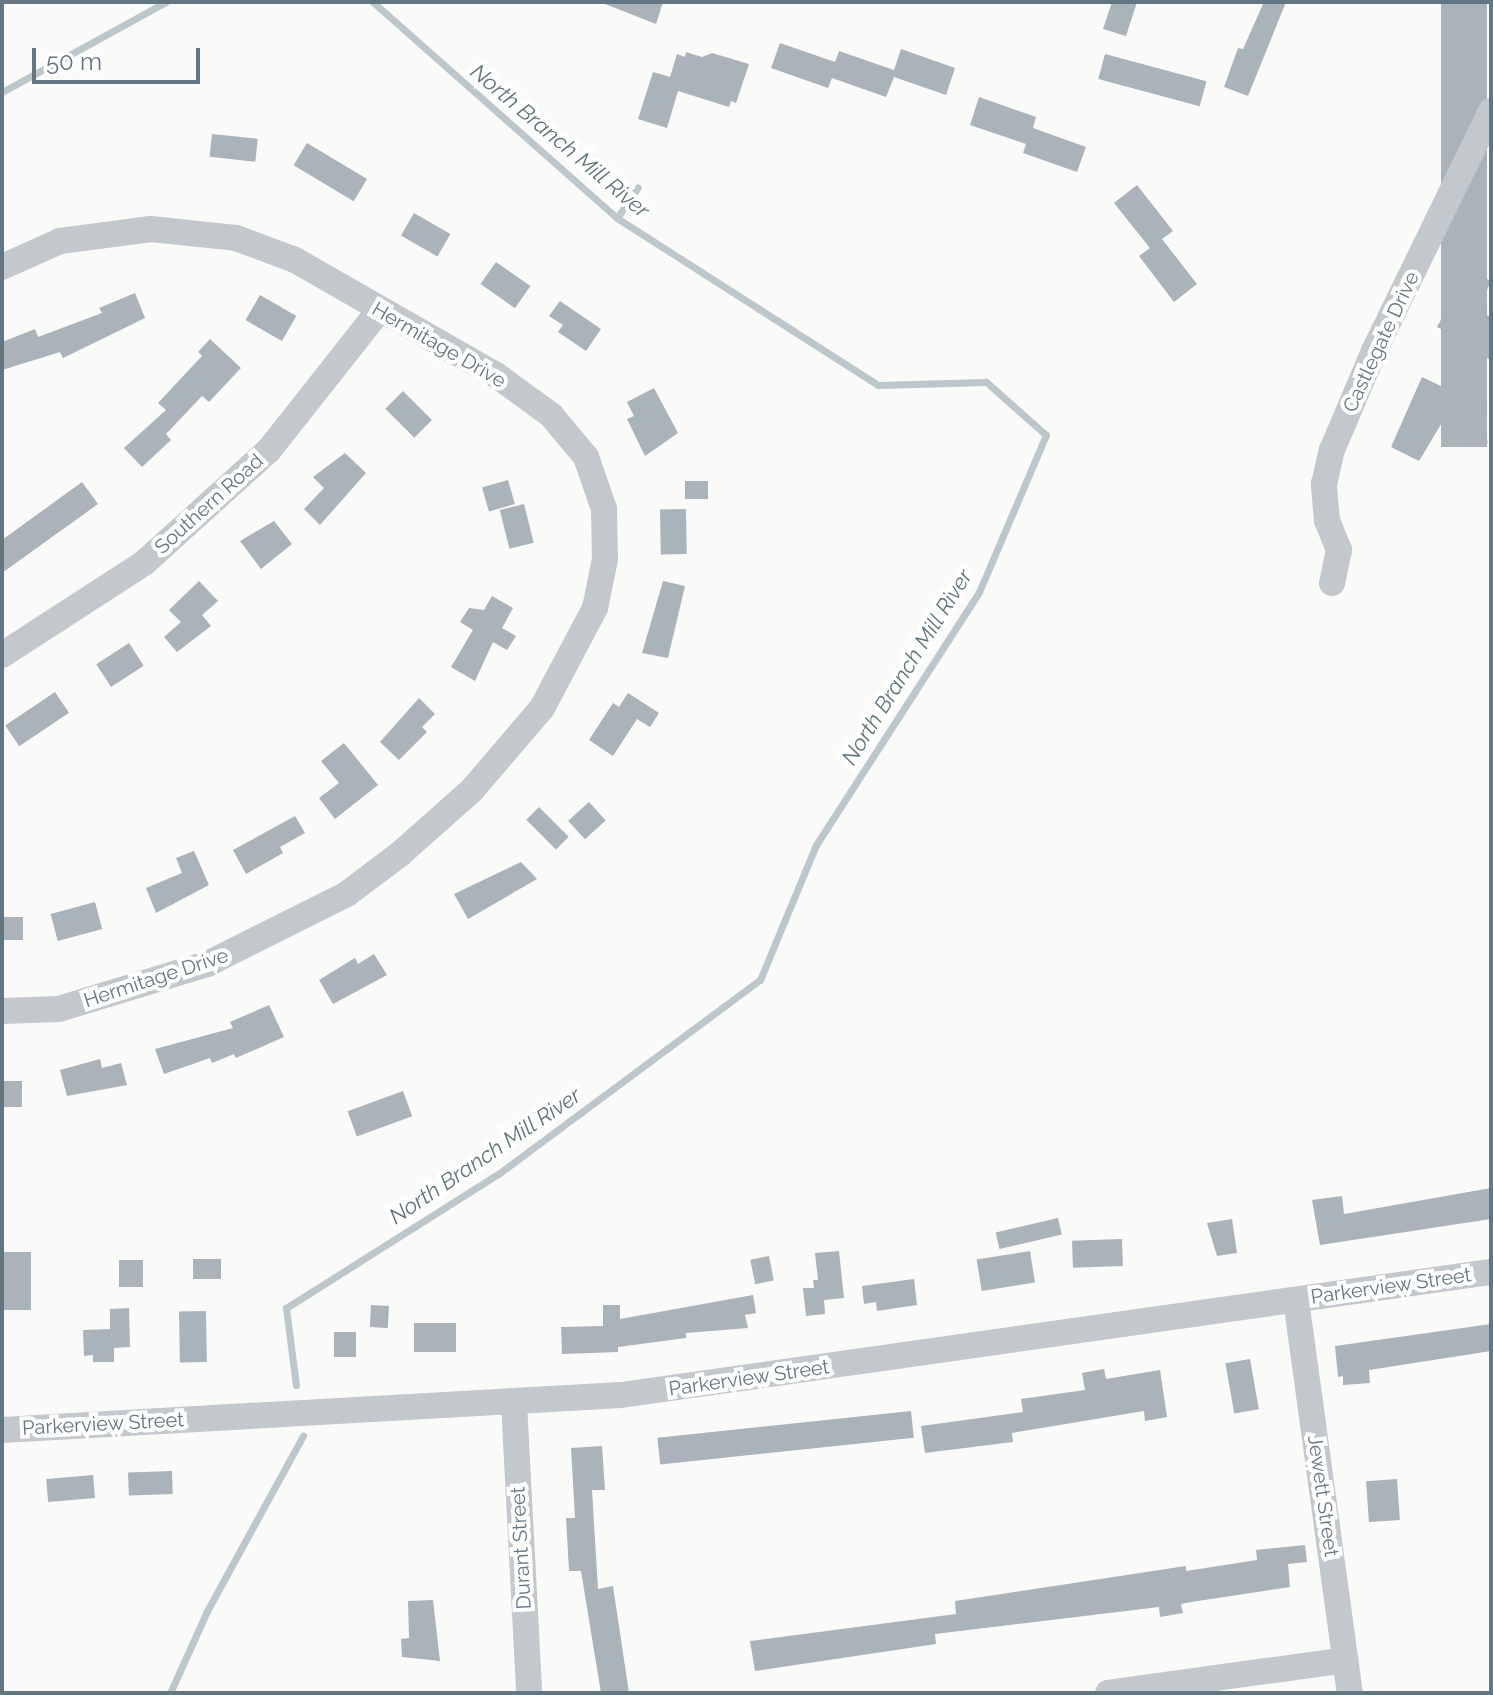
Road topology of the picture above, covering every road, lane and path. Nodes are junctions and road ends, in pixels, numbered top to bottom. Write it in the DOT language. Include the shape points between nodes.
graph roads {
  1 [pos="1491,111"];
  2 [pos="2,267"];
  3 [pos="378,312"];
  4 [pos="1332,583"];
  5 [pos="2,655"];
  6 [pos="2,1011"];
  7 [pos="1491,1272"];
  8 [pos="1296,1300"];
  9 [pos="514,1403"];
  10 [pos="2,1430"];
  11 [pos="1346,1660"];
  12 [pos="529,1693"];
  13 [pos="1108,1693"];
  14 [pos="1350,1693"];
  1 -- 4 [label="street, Castlegate Drive" via="1374,351 1332,450 1324,484 1327,521 1339,550"];
  2 -- 3 [label="street, Hermitage Drive" via="60,241 151,229 236,238 295,260"];
  3 -- 5 [label="street, Southern Road" via="269,450 144,563"];
  3 -- 6 [label="street, Hermitage Drive" via="496,375 551,415 586,457 604,509 605,559 595,608 581,641 542,708 472,790 347,894 207,964 59,1009"];
  7 -- 8 [label="street, Parkerview Street"];
  8 -- 9 [label="street, Parkerview Street" via="681,1388"];
  8 -- 11 [label="street, Jewett Street"];
  9 -- 10 [label="street, Parkerview Street"];
  9 -- 12 [label="street, Durant Street"];
  11 -- 13 [label="street"];
  11 -- 14 [label="street, Jewett Street"];
}
